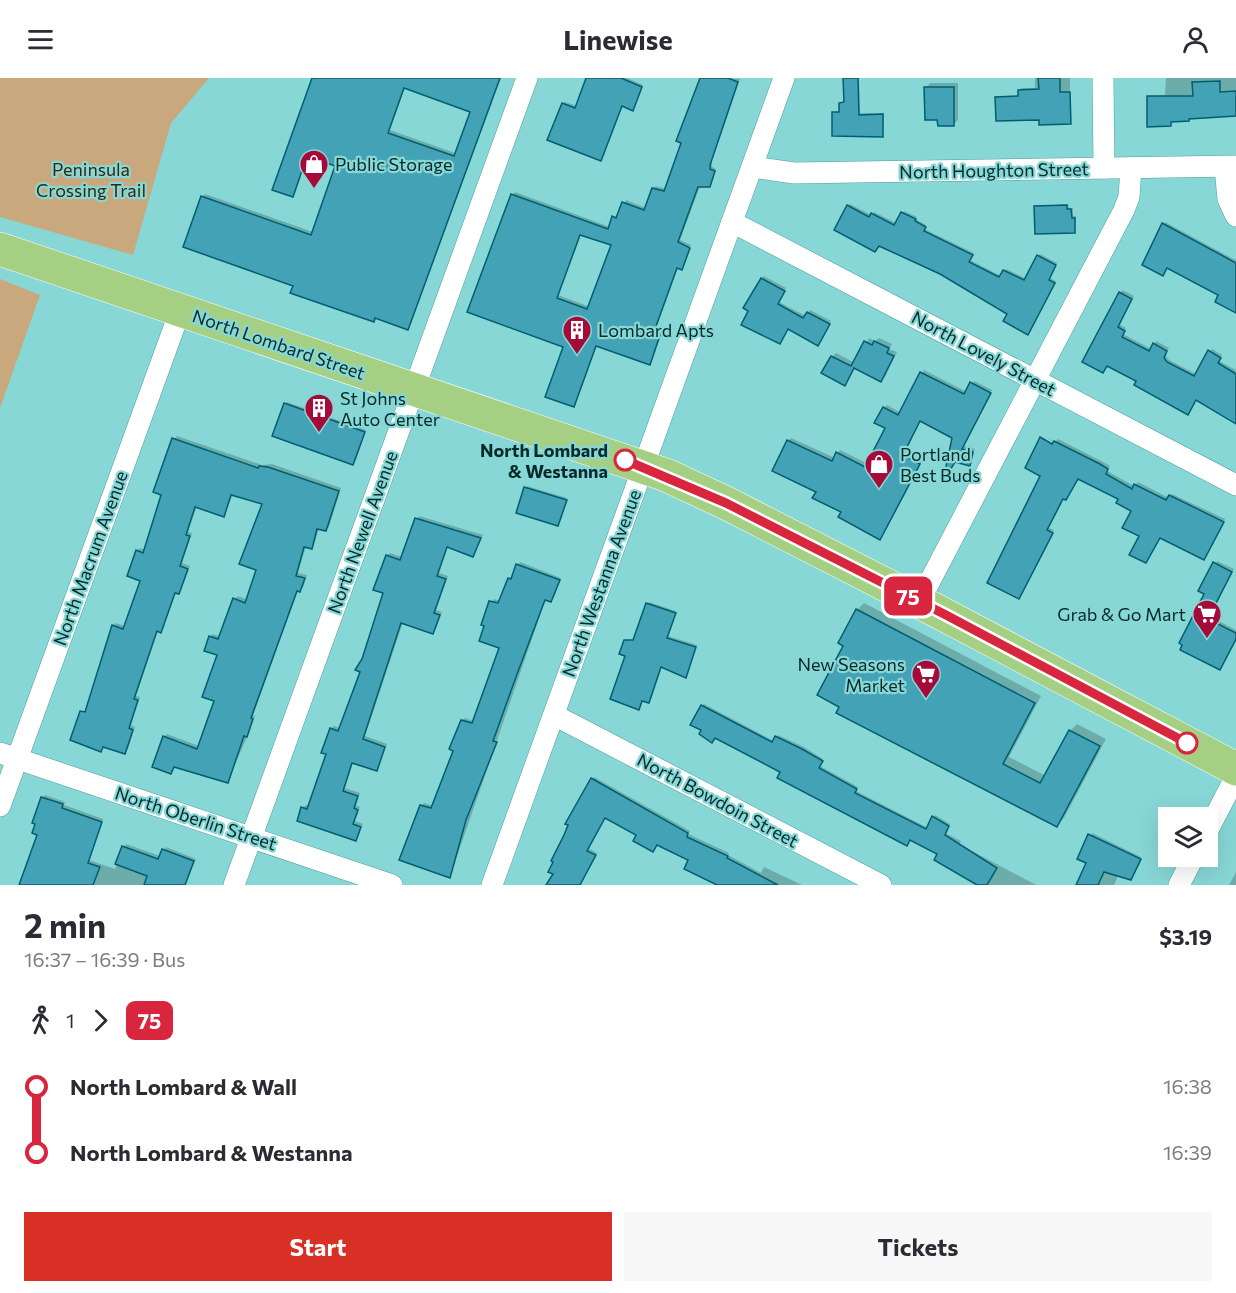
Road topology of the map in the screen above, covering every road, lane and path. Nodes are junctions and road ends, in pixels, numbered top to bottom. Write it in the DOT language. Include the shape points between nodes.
graph roads {
  1 [pos="527,78"];
  2 [pos="784,78"];
  3 [pos="1103,78"];
  4 [pos="752,166"];
  5 [pos="1230,166"];
  6 [pos="1104,168"];
  7 [pos="1131,168"];
  8 [pos="1236,216"];
  9 [pos="732,222"];
  10 [pos="0,249"];
  11 [pos="180,311"];
  12 [pos="1035,380"];
  13 [pos="414,390"];
  14 [pos="643,466"];
  15 [pos="1236,485"];
  16 [pos="919,602"];
  17 [pos="554,714"];
  18 [pos="8,756"];
  19 [pos="1236,769"];
  20 [pos="1236,776"];
  21 [pos="0,806"];
  22 [pos="1218,811"];
  23 [pos="252,837"];
  24 [pos="1188,867"];
  25 [pos="234,885"];
  26 [pos="392,885"];
  27 [pos="492,885"];
  28 [pos="881,885"];
  29 [pos="1179,885"];
  1 -- 13 [label="street, North Newell Avenue"];
  2 -- 4 [label="street, North Westanna Avenue"];
  3 -- 6 [label="street"];
  4 -- 6 [label="street, North Houghton Street" via="794,173"];
  4 -- 9 [label="street, North Westanna Avenue"];
  5 -- 7 [label="street, North Houghton Street"];
  5 -- 8 [label="street" via="1228,199"];
  6 -- 7 [label="street, North Houghton Street"];
  7 -- 12 [label="street" via="1124,210"];
  9 -- 12 [label="street, North Lovely Street"];
  9 -- 14 [label="street, North Westanna Avenue"];
  10 -- 11 [label="main road, North Lombard Street"];
  11 -- 13 [label="main road, North Lombard Street"];
  11 -- 18 [label="street, North Macrum Avenue"];
  12 -- 15 [label="street, North Lovely Street"];
  12 -- 16 [label="street"];
  13 -- 14 [label="main road, North Lombard Street"];
  13 -- 23 [label="street, North Newell Avenue"];
  14 -- 16 [label="main road, North Lombard Street" via="726,503"];
  14 -- 17 [label="street, North Westanna Avenue"];
  16 -- 19 [label="main road, North Lombard Street"];
  17 -- 27 [label="street, North Westanna Avenue"];
  17 -- 28 [label="street, North Bowdoin Street"];
  18 -- 21 [label="street, North Macrum Avenue"];
  18 -- 23 [label="street, North Oberlin Street"];
  20 -- 22 [label="street"];
  23 -- 25 [label="street, North Newell Avenue"];
  23 -- 26 [label="street, North Oberlin Street"];
  24 -- 29 [label="street"];
}
